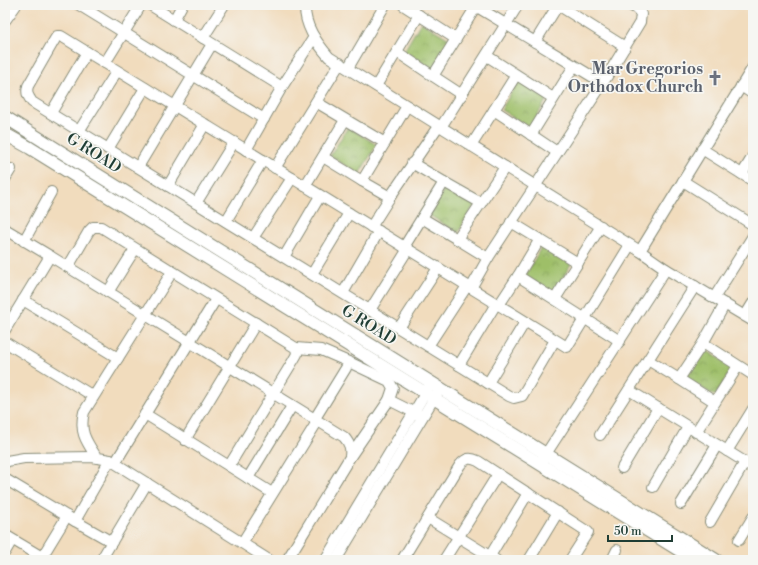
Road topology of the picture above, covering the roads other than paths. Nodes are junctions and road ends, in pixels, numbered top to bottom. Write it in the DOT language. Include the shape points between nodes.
graph roads {
  1 [pos="15,5"];
  2 [pos="79,5"];
  3 [pos="141,5"];
  4 [pos="150,5"];
  5 [pos="182,5"];
  6 [pos="224,5"];
  7 [pos="305,5"];
  8 [pos="385,5"];
  9 [pos="403,5"];
  10 [pos="476,5"];
  11 [pos="518,5"];
  12 [pos="558,5"];
  13 [pos="630,5"];
  14 [pos="419,15"];
  15 [pos="5,19"];
  16 [pos="174,20"];
  17 [pos="507,25"];
  18 [pos="124,33"];
  19 [pos="314,37"];
  20 [pos="203,38"];
  21 [pos="456,39"];
  22 [pos="535,42"];
  23 [pos="212,44"];
  24 [pos="625,47"];
  25 [pos="87,52"];
  26 [pos="397,52"];
  27 [pos="487,56"];
  28 [pos="105,63"];
  29 [pos="344,66"];
  30 [pos="574,66"];
  31 [pos="753,67"];
  32 [pos="117,71"];
  33 [pos="516,75"];
  34 [pos="193,76"];
  35 [pos="433,76"];
  36 [pos="602,83"];
  37 [pos="376,86"];
  38 [pos="741,86"];
  39 [pos="282,87"];
  40 [pos="145,88"];
  41 [pos="753,94"];
  42 [pos="462,95"];
  43 [pos="553,98"];
  44 [pos="316,102"];
  45 [pos="175,106"];
  46 [pos="408,106"];
  47 [pos="494,110"];
  48 [pos="51,113"];
  49 [pos="5,117"];
  50 [pos="264,119"];
  51 [pos="345,120"];
  52 [pos="205,124"];
  53 [pos="440,126"];
  54 [pos="79,131"];
  55 [pos="5,134"];
  56 [pos="531,135"];
  57 [pos="234,142"];
  58 [pos="385,143"];
  59 [pos="471,146"];
  60 [pos="108,149"];
  61 [pos="702,149"];
  62 [pos="246,150"];
  63 [pos="557,152"];
  64 [pos="753,156"];
  65 [pos="323,157"];
  66 [pos="263,160"];
  67 [pos="412,163"];
  68 [pos="138,167"];
  69 [pos="505,167"];
  70 [pos="275,168"];
  71 [pos="11,169"];
  72 [pos="742,174"];
  73 [pos="292,178"];
  74 [pos="5,179"];
  75 [pos="362,181"];
  76 [pos="683,181"];
  77 [pos="753,181"];
  78 [pos="444,182"];
  79 [pos="535,185"];
  80 [pos="168,186"];
  81 [pos="306,186"];
  82 [pos="51,192"];
  83 [pos="320,196"];
  84 [pos="390,196"];
  85 [pos="196,203"];
  86 [pos="481,203"];
  87 [pos="349,213"];
  88 [pos="422,218"];
  89 [pos="226,221"];
  90 [pos="511,222"];
  91 [pos="753,225"];
  92 [pos="601,226"];
  93 [pos="5,229"];
  94 [pos="375,229"];
  95 [pos="753,236"];
  96 [pos="253,238"];
  97 [pos="457,239"];
  98 [pos="540,239"];
  99 [pos="24,240"];
  100 [pos="630,245"];
  101 [pos="406,248"];
  102 [pos="135,249"];
  103 [pos="640,251"];
  104 [pos="50,256"];
  105 [pos="284,257"];
  106 [pos="488,258"];
  107 [pos="578,262"];
  108 [pos="68,268"];
  109 [pos="438,268"];
  110 [pos="666,269"];
  111 [pos="172,272"];
  112 [pos="312,274"];
  113 [pos="518,276"];
  114 [pos="695,286"];
  115 [pos="469,287"];
  116 [pos="108,292"];
  117 [pos="342,293"];
  118 [pos="714,298"];
  119 [pos="216,299"];
  120 [pos="555,299"];
  121 [pos="23,300"];
  122 [pos="753,303"];
  123 [pos="498,304"];
  124 [pos="725,304"];
  125 [pos="370,310"];
  126 [pos="145,315"];
  127 [pos="584,318"];
  128 [pos="749,319"];
  129 [pos="526,322"];
  130 [pos="256,324"];
  131 [pos="399,328"];
  132 [pos="5,330"];
  133 [pos="555,340"];
  134 [pos="620,340"];
  135 [pos="5,342"];
  136 [pos="189,342"];
  137 [pos="703,343"];
  138 [pos="428,346"];
  139 [pos="296,348"];
  140 [pos="118,358"];
  141 [pos="648,360"];
  142 [pos="459,365"];
  143 [pos="738,366"];
  144 [pos="230,367"];
  145 [pos="346,368"];
  146 [pos="753,376"];
  147 [pos="679,379"];
  148 [pos="488,383"];
  149 [pos="433,390"];
  150 [pos="629,390"];
  151 [pos="273,394"];
  152 [pos="93,396"];
  153 [pos="389,400"];
  154 [pos="715,402"];
  155 [pos="292,406"];
  156 [pos="658,408"];
  157 [pos="753,409"];
  158 [pos="145,414"];
  159 [pos="418,415"];
  160 [pos="315,421"];
  161 [pos="750,422"];
  162 [pos="692,429"];
  163 [pos="600,435"];
  164 [pos="186,440"];
  165 [pos="717,445"];
  166 [pos="728,451"];
  167 [pos="350,457"];
  168 [pos="97,458"];
  169 [pos="543,459"];
  170 [pos="6,461"];
  171 [pos="113,462"];
  172 [pos="749,465"];
  173 [pos="229,466"];
  174 [pos="622,468"];
  175 [pos="498,474"];
  176 [pos="248,478"];
  177 [pos="5,479"];
  178 [pos="147,483"];
  179 [pos="653,487"];
  180 [pos="272,493"];
  181 [pos="528,493"];
  182 [pos="681,504"];
  183 [pos="558,512"];
  184 [pos="753,517"];
  185 [pos="71,518"];
  186 [pos="428,518"];
  187 [pos="710,522"];
  188 [pos="458,536"];
  189 [pos="9,537"];
  190 [pos="739,540"];
  191 [pos="112,542"];
  192 [pos="242,542"];
  193 [pos="617,550"];
  194 [pos="5,552"];
  195 [pos="44,559"];
  196 [pos="494,559"];
  197 [pos="101,560"];
  198 [pos="269,560"];
  199 [pos="287,560"];
  200 [pos="325,560"];
  201 [pos="336,560"];
  202 [pos="402,560"];
  203 [pos="444,560"];
  204 [pos="528,560"];
  205 [pos="570,560"];
  206 [pos="612,560"];
  207 [pos="694,560"];
  208 [pos="716,560"];
  1 -- 15 [label="street"];
  2 -- 18 [label="street"];
  3 -- 18 [label="street"];
  4 -- 16 [label="street"];
  5 -- 16 [label="street"];
  6 -- 20 [label="street"];
  7 -- 19 [label="street"];
  8 -- 29 [label="street"];
  9 -- 14 [label="street"];
  10 -- 17 [label="street"];
  10 -- 21 [label="street"];
  11 -- 17 [label="street"];
  12 -- 22 [label="street"];
  12 -- 24 [label="street"];
  13 -- 24 [label="street" via="641,14 640,22"];
  14 -- 21 [label="street"];
  14 -- 26 [label="street"];
  16 -- 20 [label="street"];
  17 -- 22 [label="street"];
  17 -- 27 [label="street"];
  18 -- 28 [label="street"];
  18 -- 34 [label="street"];
  19 -- 29 [label="street" via="329,57"];
  19 -- 39 [label="street"];
  20 -- 23 [label="street"];
  21 -- 35 [label="street"];
  22 -- 30 [label="street"];
  23 -- 34 [label="street"];
  23 -- 39 [label="street"];
  24 -- 36 [label="street"];
  25 -- 28 [label="street"];
  25 -- 48 [label="street"];
  25 -- 48 [label="street" via="57,36 30,81 26,90 28,96 32,102"];
  26 -- 35 [label="street"];
  26 -- 37 [label="street"];
  27 -- 33 [label="street"];
  27 -- 42 [label="street"];
  28 -- 32 [label="street"];
  29 -- 37 [label="street"];
  29 -- 44 [label="street"];
  30 -- 36 [label="street"];
  30 -- 43 [label="street"];
  31 -- 38 [label="street"];
  32 -- 40 [label="street"];
  32 -- 54 [label="street"];
  33 -- 43 [label="street"];
  33 -- 47 [label="street"];
  34 -- 45 [label="street"];
  34 -- 50 [label="street"];
  35 -- 42 [label="street"];
  36 -- 63 [label="street"];
  37 -- 46 [label="street"];
  38 -- 41 [label="street"];
  38 -- 61 [label="street"];
  39 -- 50 [label="street"];
  40 -- 45 [label="street"];
  40 -- 60 [label="street"];
  42 -- 53 [label="street"];
  43 -- 56 [label="street"];
  44 -- 51 [label="street"];
  44 -- 70 [label="street"];
  45 -- 52 [label="street"];
  45 -- 68 [label="street"];
  46 -- 53 [label="street"];
  46 -- 58 [label="street"];
  47 -- 56 [label="street"];
  47 -- 59 [label="street"];
  48 -- 54 [label="street"];
  49 -- 149 [label="street, G ROAD"];
  50 -- 62 [label="street"];
  51 -- 58 [label="street"];
  51 -- 65 [label="street"];
  52 -- 57 [label="street"];
  52 -- 80 [label="street"];
  53 -- 59 [label="street"];
  53 -- 67 [label="street"];
  54 -- 60 [label="street"];
  55 -- 149 [label="street, G ROAD"];
  56 -- 63 [label="street"];
  57 -- 62 [label="street"];
  57 -- 85 [label="street"];
  58 -- 75 [label="street"];
  59 -- 69 [label="street"];
  60 -- 68 [label="street"];
  61 -- 72 [label="street"];
  61 -- 76 [label="street"];
  62 -- 66 [label="street"];
  63 -- 79 [label="street"];
  64 -- 72 [label="street"];
  65 -- 75 [label="street"];
  65 -- 81 [label="street"];
  66 -- 70 [label="street"];
  66 -- 89 [label="street"];
  67 -- 78 [label="street"];
  67 -- 84 [label="street"];
  68 -- 80 [label="street"];
  69 -- 79 [label="street"];
  69 -- 86 [label="street"];
  70 -- 73 [label="street"];
  71 -- 74 [label="street"];
  72 -- 77 [label="street"];
  73 -- 81 [label="street"];
  73 -- 96 [label="street"];
  75 -- 84 [label="street"];
  76 -- 91 [label="street"];
  76 -- 103 [label="street"];
  78 -- 86 [label="street"];
  78 -- 88 [label="street"];
  79 -- 90 [label="street"];
  79 -- 92 [label="street"];
  80 -- 85 [label="street"];
  81 -- 83 [label="street"];
  82 -- 99 [label="street"];
  83 -- 87 [label="street"];
  83 -- 105 [label="street"];
  84 -- 94 [label="street"];
  85 -- 89 [label="street"];
  86 -- 97 [label="street"];
  87 -- 94 [label="street"];
  87 -- 112 [label="street"];
  88 -- 97 [label="street"];
  88 -- 101 [label="street"];
  89 -- 96 [label="street"];
  90 -- 98 [label="street"];
  90 -- 106 [label="street"];
  92 -- 100 [label="street"];
  92 -- 107 [label="street"];
  93 -- 99 [label="street"];
  94 -- 101 [label="street"];
  94 -- 117 [label="street"];
  95 -- 118 [label="street"];
  96 -- 105 [label="street"];
  97 -- 106 [label="street"];
  98 -- 107 [label="street"];
  98 -- 113 [label="street"];
  99 -- 104 [label="street"];
  100 -- 103 [label="street"];
  100 -- 127 [label="street"];
  101 -- 109 [label="street"];
  101 -- 125 [label="street"];
  102 -- 108 [label="street" via="101,227 93,227"];
  102 -- 111 [label="street"];
  102 -- 116 [label="street"];
  103 -- 110 [label="street"];
  104 -- 108 [label="street"];
  104 -- 121 [label="street"];
  105 -- 112 [label="street"];
  106 -- 115 [label="street"];
  107 -- 120 [label="street"];
  108 -- 116 [label="street"];
  109 -- 115 [label="street"];
  109 -- 131 [label="street"];
  110 -- 114 [label="street"];
  110 -- 134 [label="street"];
  111 -- 119 [label="street"];
  111 -- 126 [label="street"];
  112 -- 117 [label="street"];
  113 -- 120 [label="street"];
  113 -- 123 [label="street"];
  114 -- 118 [label="street"];
  114 -- 141 [label="street"];
  115 -- 123 [label="street"];
  115 -- 138 [label="street"];
  116 -- 126 [label="street"];
  117 -- 125 [label="street"];
  118 -- 124 [label="street"];
  119 -- 130 [label="street"];
  119 -- 136 [label="street"];
  120 -- 127 [label="street"];
  121 -- 132 [label="street"];
  121 -- 140 [label="street"];
  122 -- 128 [label="street"];
  123 -- 129 [label="street"];
  123 -- 142 [label="street"];
  124 -- 128 [label="street"];
  124 -- 137 [label="street"];
  125 -- 131 [label="street"];
  126 -- 136 [label="street"];
  126 -- 140 [label="street"];
  127 -- 133 [label="street" via="567,347"];
  127 -- 134 [label="street"];
  129 -- 133 [label="street"];
  129 -- 148 [label="street"];
  130 -- 139 [label="street"];
  130 -- 144 [label="street"];
  131 -- 138 [label="street"];
  133 -- 148 [label="street" via="522,396 514,398"];
  134 -- 169 [label="street"];
  135 -- 152 [label="street"];
  136 -- 144 [label="street"];
  136 -- 158 [label="street"];
  137 -- 143 [label="street"];
  137 -- 147 [label="street"];
  138 -- 142 [label="street"];
  139 -- 151 [label="street" via="297,354"];
  139 -- 153 [label="street" via="321,350 390,381 393,388"];
  140 -- 152 [label="street"];
  141 -- 147 [label="street"];
  141 -- 150 [label="street"];
  142 -- 148 [label="street"];
  143 -- 146 [label="street"];
  143 -- 154 [label="street"];
  144 -- 151 [label="street"];
  144 -- 164 [label="street"];
  145 -- 160 [label="street"];
  147 -- 154 [label="street"];
  149 -- 159 [label="street"];
  149 -- 169 [label="street, G ROAD"];
  150 -- 156 [label="street"];
  150 -- 163 [label="street"];
  151 -- 155 [label="street"];
  151 -- 173 [label="street"];
  152 -- 168 [label="street" via="84,412 82,427 84,438"];
  153 -- 159 [label="street"];
  153 -- 167 [label="street"];
  154 -- 162 [label="street"];
  155 -- 160 [label="street"];
  155 -- 176 [label="street"];
  156 -- 162 [label="street"];
  156 -- 174 [label="street"];
  157 -- 161 [label="street"];
  158 -- 164 [label="street"];
  158 -- 171 [label="street"];
  159 -- 200 [label="street"];
  159 -- 201 [label="street"];
  160 -- 167 [label="street" via="344,437 351,449"];
  160 -- 180 [label="street"];
  161 -- 166 [label="street"];
  162 -- 165 [label="street"];
  162 -- 179 [label="street"];
  164 -- 173 [label="street"];
  165 -- 166 [label="street"];
  165 -- 182 [label="street"];
  166 -- 172 [label="street"];
  167 -- 199 [label="street"];
  168 -- 170 [label="street" via="24,458"];
  168 -- 171 [label="street"];
  169 -- 207 [label="street, G ROAD"];
  169 -- 208 [label="street, G ROAD"];
  171 -- 178 [label="street"];
  171 -- 185 [label="street"];
  172 -- 187 [label="street"];
  173 -- 176 [label="street"];
  175 -- 181 [label="street"];
  175 -- 186 [label="street" via="473,459 464,460"];
  175 -- 188 [label="street"];
  176 -- 180 [label="street"];
  177 -- 185 [label="street"];
  178 -- 191 [label="street"];
  178 -- 192 [label="street"];
  180 -- 192 [label="street"];
  181 -- 183 [label="street"];
  181 -- 196 [label="street"];
  183 -- 204 [label="street"];
  183 -- 205 [label="street" via="588,532"];
  184 -- 190 [label="street"];
  185 -- 191 [label="street"];
  185 -- 195 [label="street"];
  186 -- 188 [label="street"];
  186 -- 202 [label="street"];
  188 -- 196 [label="street"];
  188 -- 203 [label="street"];
  189 -- 194 [label="street"];
  189 -- 195 [label="street"];
  191 -- 197 [label="street"];
  192 -- 198 [label="street"];
  193 -- 206 [label="street"];
}
